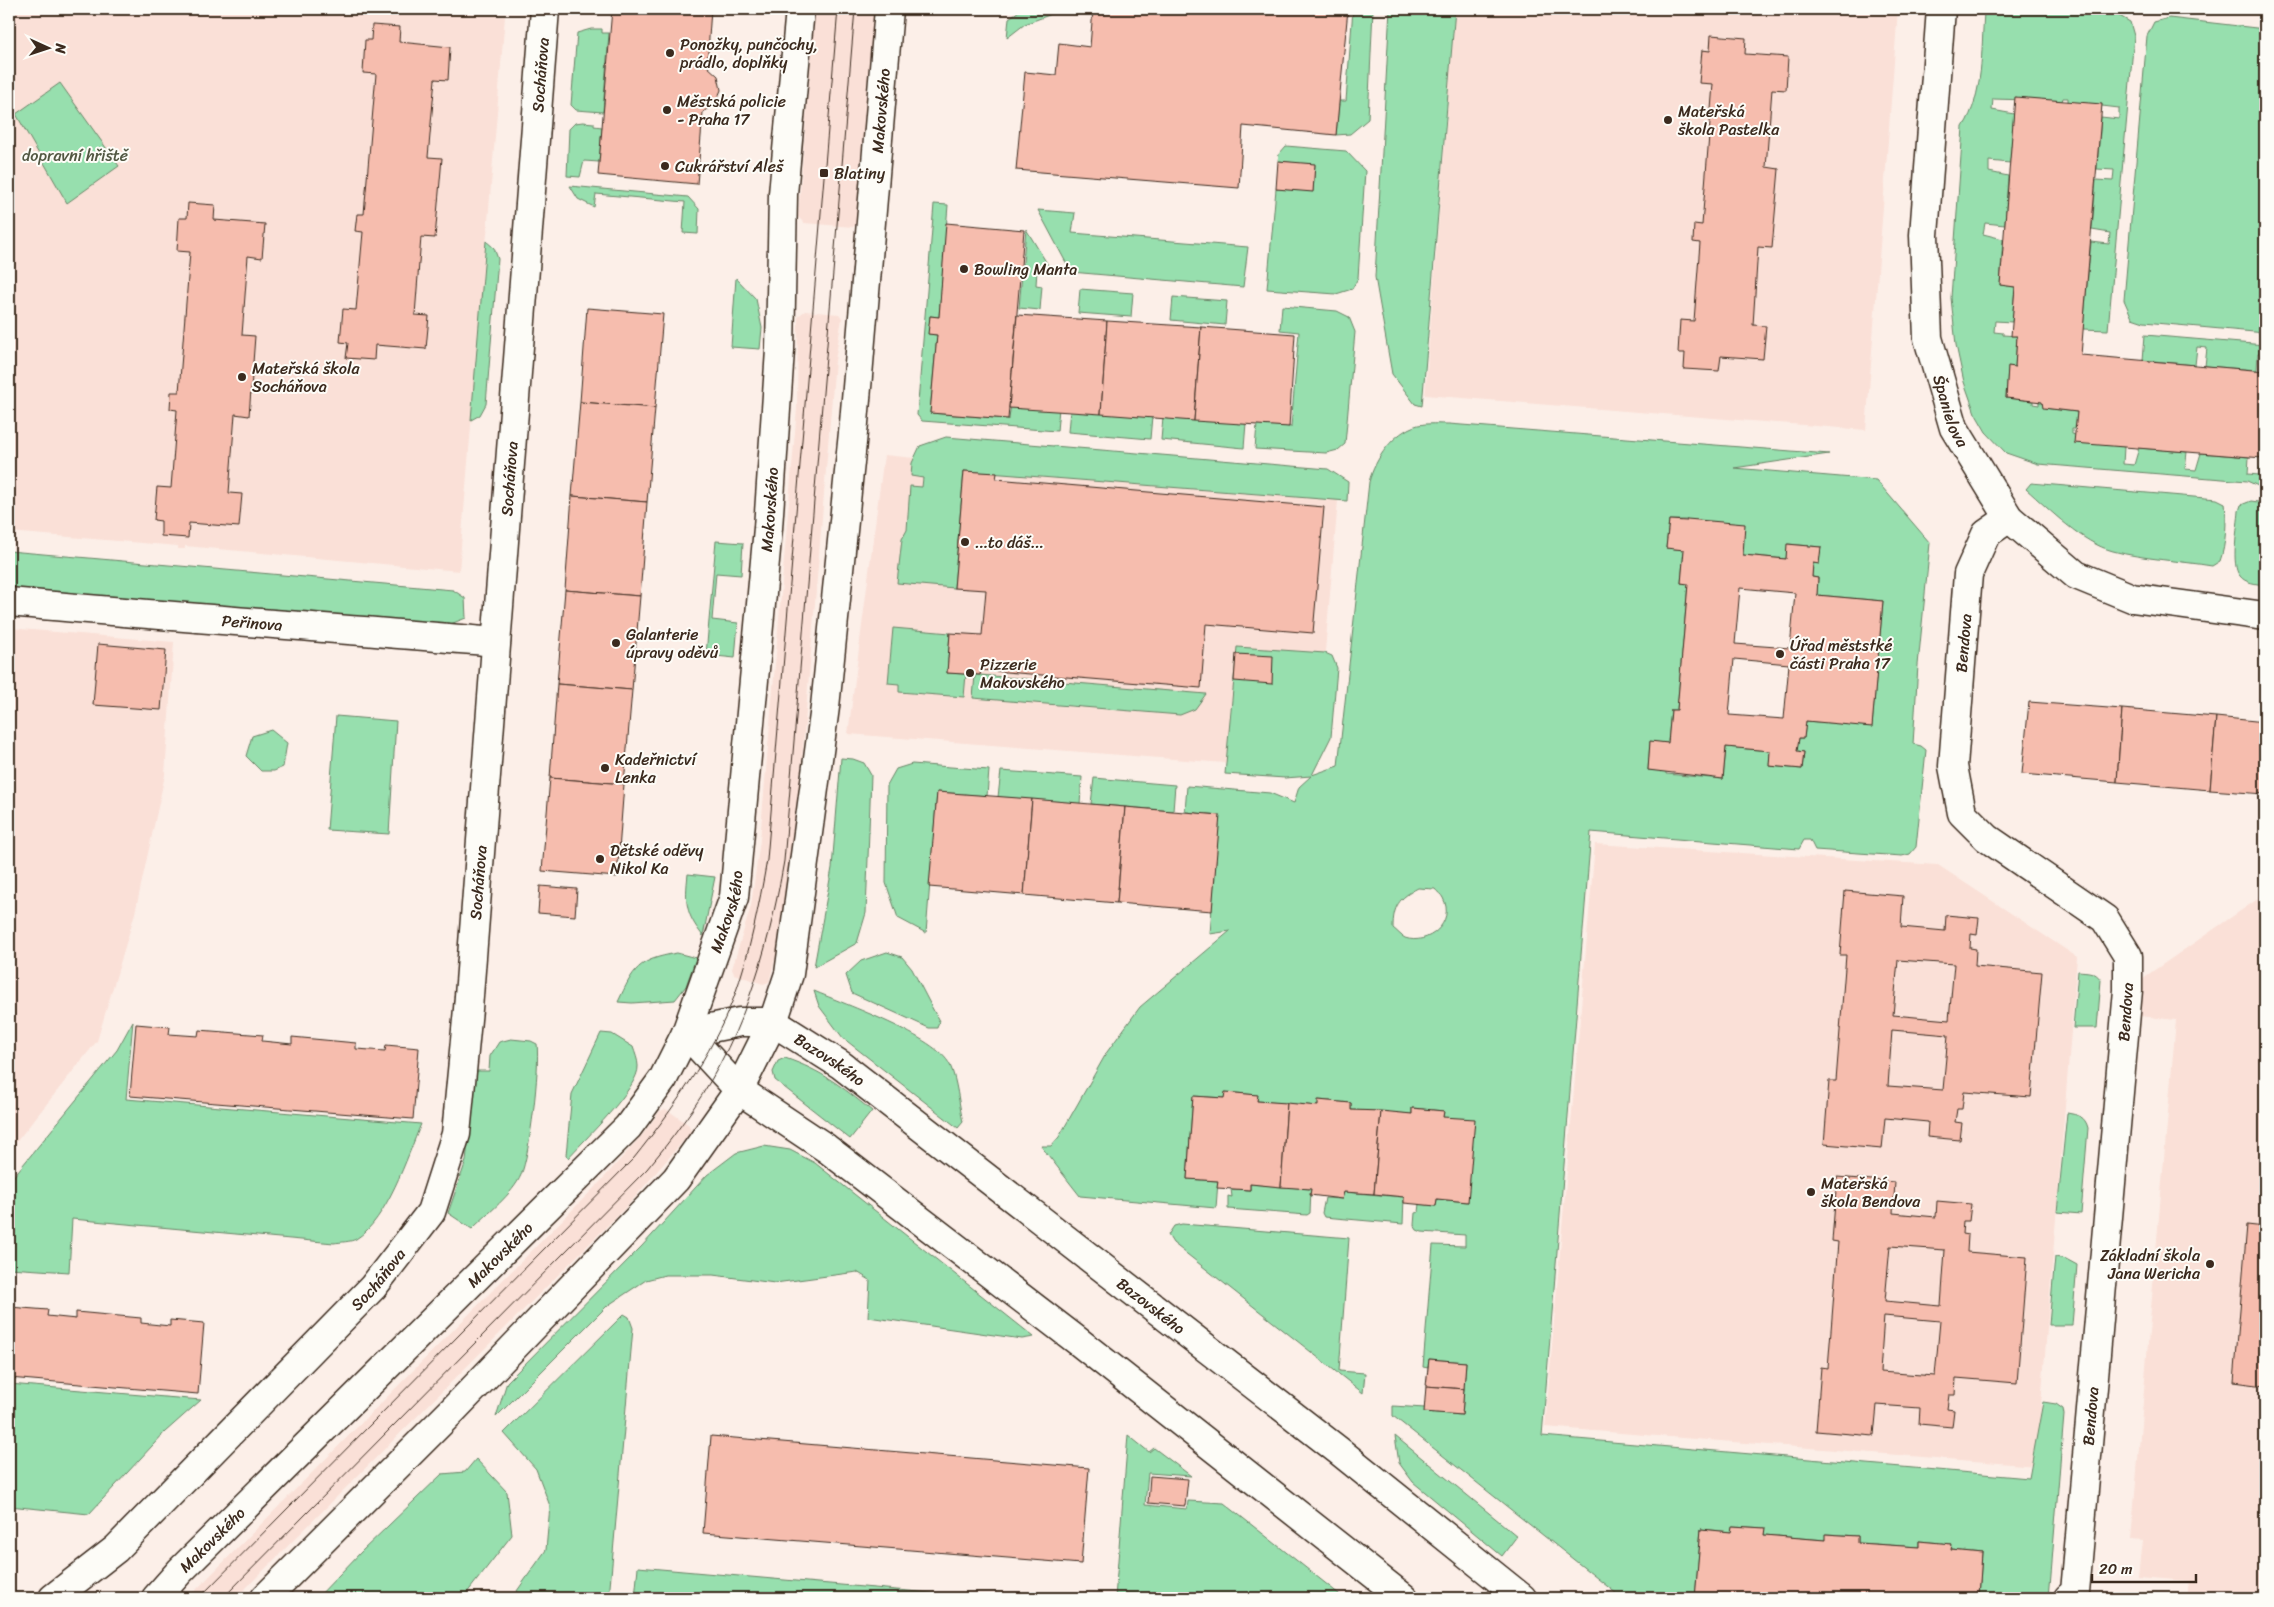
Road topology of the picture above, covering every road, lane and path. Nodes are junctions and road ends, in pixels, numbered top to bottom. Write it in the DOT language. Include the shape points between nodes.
graph roads {
  1 [pos="545,9"];
  2 [pos="800,9"];
  3 [pos="889,9"];
  4 [pos="1941,9"];
  5 [pos="2009,518"];
  6 [pos="9,602"];
  7 [pos="2265,616"];
  8 [pos="496,642"];
  9 [pos="774,1022"];
  10 [pos="686,1034"];
  11 [pos="739,1090"];
  12 [pos="2072,1595"];
  13 [pos="54,1598"];
  14 [pos="156,1598"];
  15 [pos="265,1598"];
  16 [pos="1404,1598"];
  17 [pos="1522,1598"];
  1 -- 8 [label="street, Socháňova"];
  2 -- 10 [label="street, Makovského" via="783,194 780,350 769,518 734,897"];
  3 -- 9 [label="street, Makovského" via="854,423 825,707 789,974"];
  4 -- 5 [label="street, Španielova" via="1924,235 1928,338 1954,428"];
  5 -- 7 [label="street, Španielova" via="2076,575 2132,598"];
  5 -- 12 [label="street, Bendova" via="1986,534 1968,574 1953,766 1962,813 1986,838 2105,919 2128,956 2128,990"];
  6 -- 8 [label="street, Peřinova"];
  8 -- 13 [label="street, Socháňova" via="456,1134 431,1212 372,1288 116,1548"];
  9 -- 10 [label="street" via="740,1022"];
  9 -- 11 [label="street, Makovského"];
  9 -- 17 [label="street, Bazovského" via="865,1083 1339,1450"];
  10 -- 11 [label="street"];
  10 -- 14 [label="street, Makovského" via="662,1079 628,1127"];
  11 -- 15 [label="street, Makovského" via="676,1179 453,1410"];
  11 -- 16 [label="street" via="826,1148"];
}
